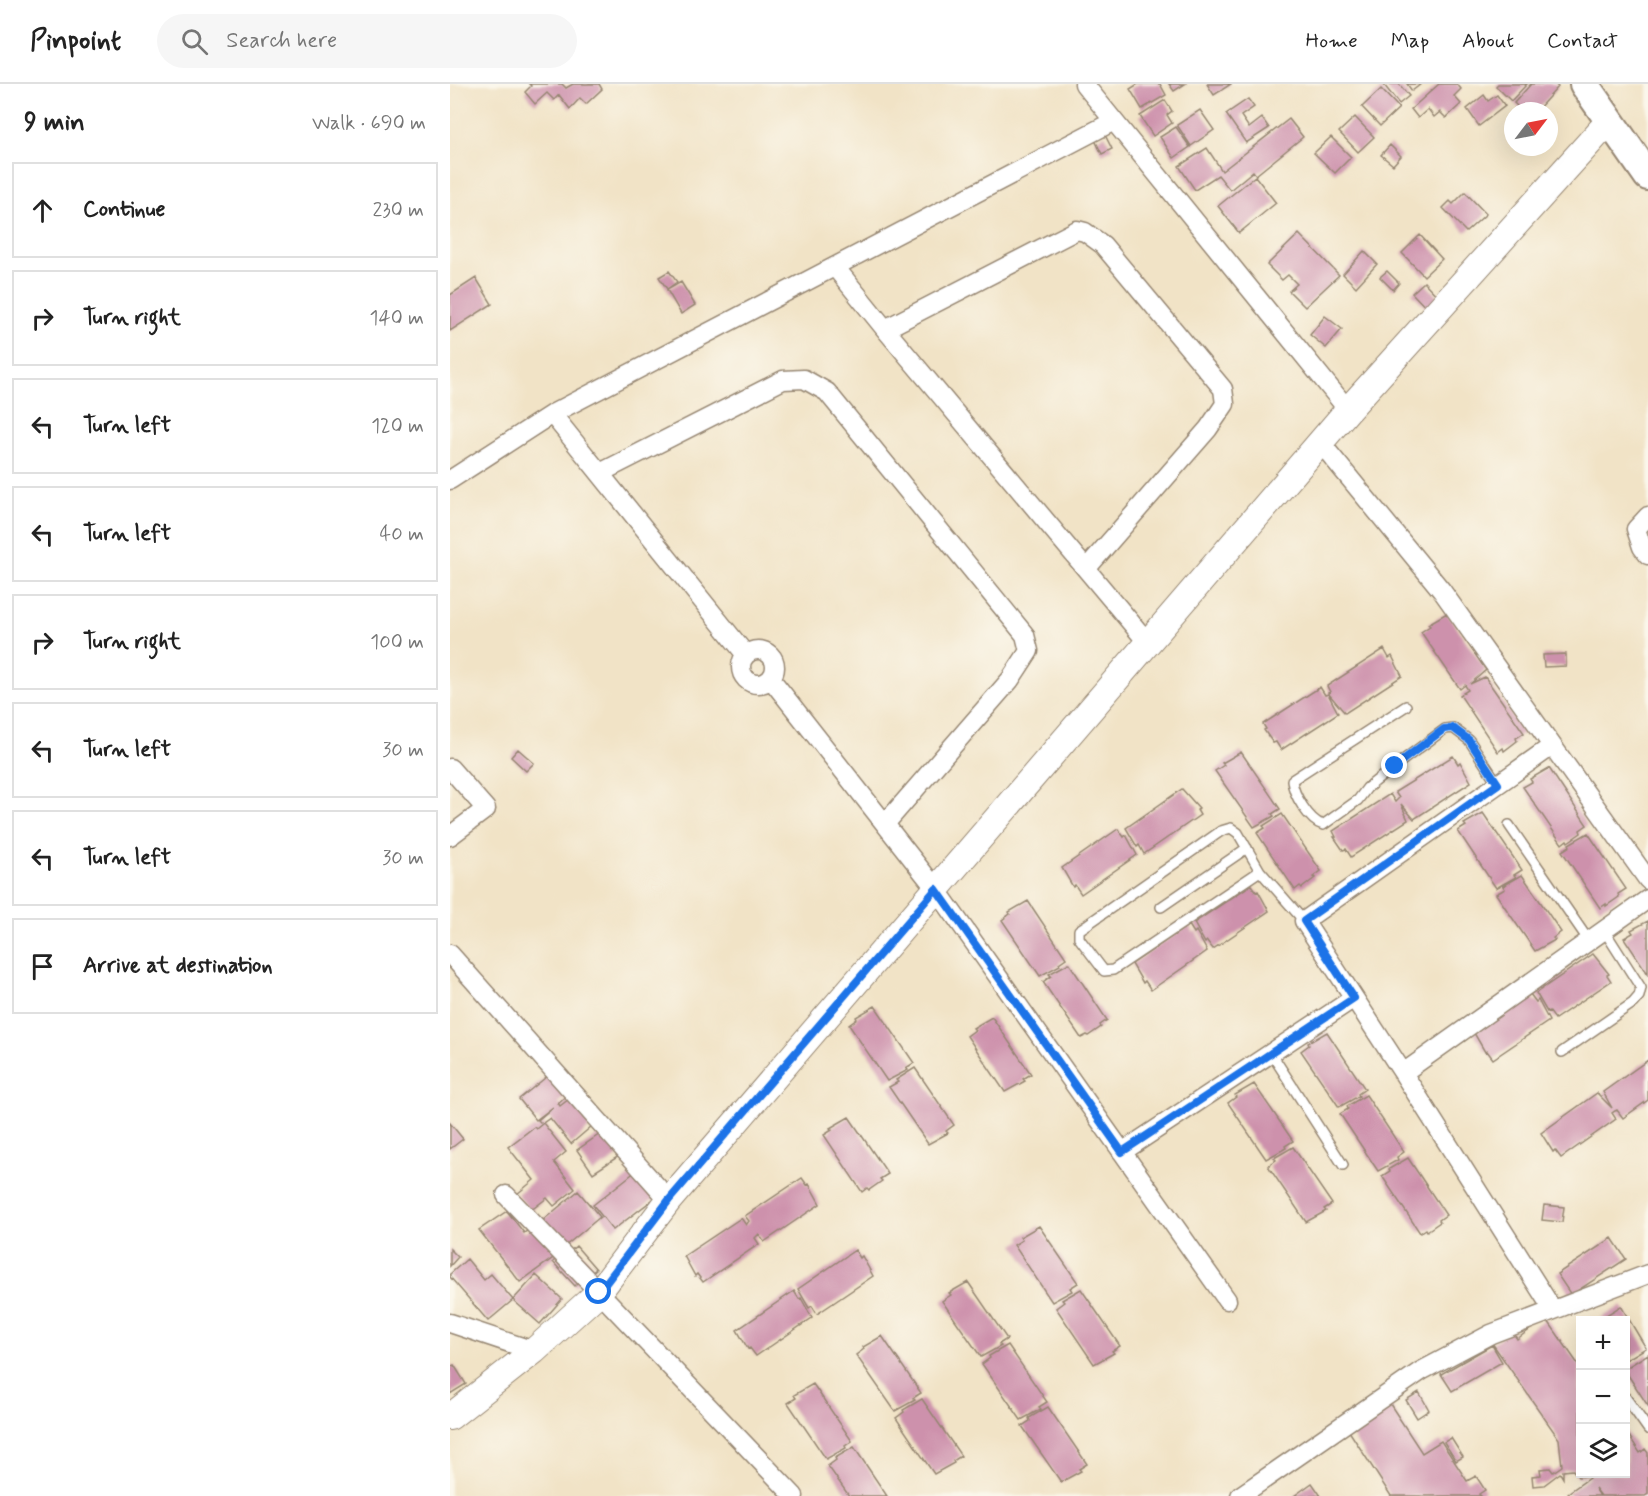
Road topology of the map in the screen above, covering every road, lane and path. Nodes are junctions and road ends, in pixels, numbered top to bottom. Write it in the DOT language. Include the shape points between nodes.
graph roads {
  1 [pos="1084,84"];
  2 [pos="1584,84"];
  3 [pos="1114,121"];
  4 [pos="1609,121"];
  5 [pos="1648,176"];
  6 [pos="835,267"];
  7 [pos="885,329"];
  8 [pos="1348,410"];
  9 [pos="552,414"];
  10 [pos="1320,442"];
  11 [pos="600,473"];
  12 [pos="450,480"];
  13 [pos="1648,516"];
  14 [pos="1648,555"];
  15 [pos="1086,569"];
  16 [pos="1148,643"];
  17 [pos="1406,706"];
  18 [pos="1552,746"];
  19 [pos="450,768"];
  20 [pos="1498,784"];
  21 [pos="885,824"];
  22 [pos="1509,825"];
  23 [pos="450,836"];
  24 [pos="1247,848"];
  25 [pos="1260,871"];
  26 [pos="1648,880"];
  27 [pos="936,889"];
  28 [pos="1648,899"];
  29 [pos="1161,907"];
  30 [pos="1304,921"];
  31 [pos="1597,936"];
  32 [pos="450,954"];
  33 [pos="1354,998"];
  34 [pos="1562,1052"];
  35 [pos="1271,1053"];
  36 [pos="1403,1073"];
  37 [pos="1122,1152"];
  38 [pos="1342,1165"];
  39 [pos="506,1195"];
  40 [pos="669,1200"];
  41 [pos="1648,1274"];
  42 [pos="599,1292"];
  43 [pos="1227,1300"];
  44 [pos="1553,1310"];
  45 [pos="450,1323"];
  46 [pos="534,1351"];
  47 [pos="1630,1404"];
  48 [pos="450,1417"];
  49 [pos="1648,1429"];
  50 [pos="794,1496"];
  51 [pos="1240,1496"];
  1 -- 3 [label="street"];
  2 -- 4 [label="main road"];
  3 -- 6 [label="street"];
  3 -- 8 [label="street"];
  4 -- 5 [label="main road"];
  4 -- 8 [label="street"];
  6 -- 7 [label="street"];
  6 -- 9 [label="street"];
  7 -- 15 [label="street"];
  7 -- 15 [label="street" via="1077,230 1103,245 1223,389 1225,404 1208,429"];
  8 -- 10 [label="street"];
  9 -- 11 [label="street"];
  9 -- 12 [label="street"];
  10 -- 16 [label="street"];
  10 -- 18 [label="street" via="1442,591"];
  11 -- 21 [label="street" via="746,655 742,663 746,679 754,684 771,679"];
  11 -- 21 [label="street" via="783,380 804,379 827,392 1025,635 1029,651 1010,680"];
  13 -- 14 [label="street" via="1636,529"];
  15 -- 16 [label="street"];
  16 -- 27 [label="street"];
  17 -- 20 [label="lane" via="1292,780 1298,800 1317,823 1323,825 1358,800 1367,788 1444,729 1453,728 1469,740"];
  18 -- 20 [label="street"];
  18 -- 26 [label="street"];
  19 -- 23 [label="street" via="486,809"];
  20 -- 30 [label="street"];
  21 -- 27 [label="street"];
  22 -- 31 [label="lane"];
  24 -- 25 [label="lane"];
  24 -- 25 [label="lane" via="1231,828 1221,831 1079,930 1079,938 1104,971 1113,970"];
  24 -- 29 [label="lane"];
  25 -- 30 [label="lane"];
  27 -- 37 [label="street"];
  27 -- 40 [label="street"];
  28 -- 31 [label="street"];
  30 -- 33 [label="street"];
  31 -- 34 [label="lane" via="1641,988 1639,996"];
  31 -- 36 [label="street"];
  32 -- 40 [label="street"];
  33 -- 35 [label="street"];
  33 -- 36 [label="street"];
  35 -- 37 [label="street"];
  35 -- 38 [label="lane"];
  36 -- 44 [label="street"];
  37 -- 43 [label="street"];
  39 -- 42 [label="street"];
  40 -- 42 [label="street"];
  41 -- 44 [label="street"];
  42 -- 46 [label="street"];
  42 -- 50 [label="street"];
  44 -- 51 [label="street" via="1491,1334 1421,1371"];
  45 -- 46 [label="street"];
  46 -- 48 [label="street"];
  47 -- 49 [label="lane"];
}
